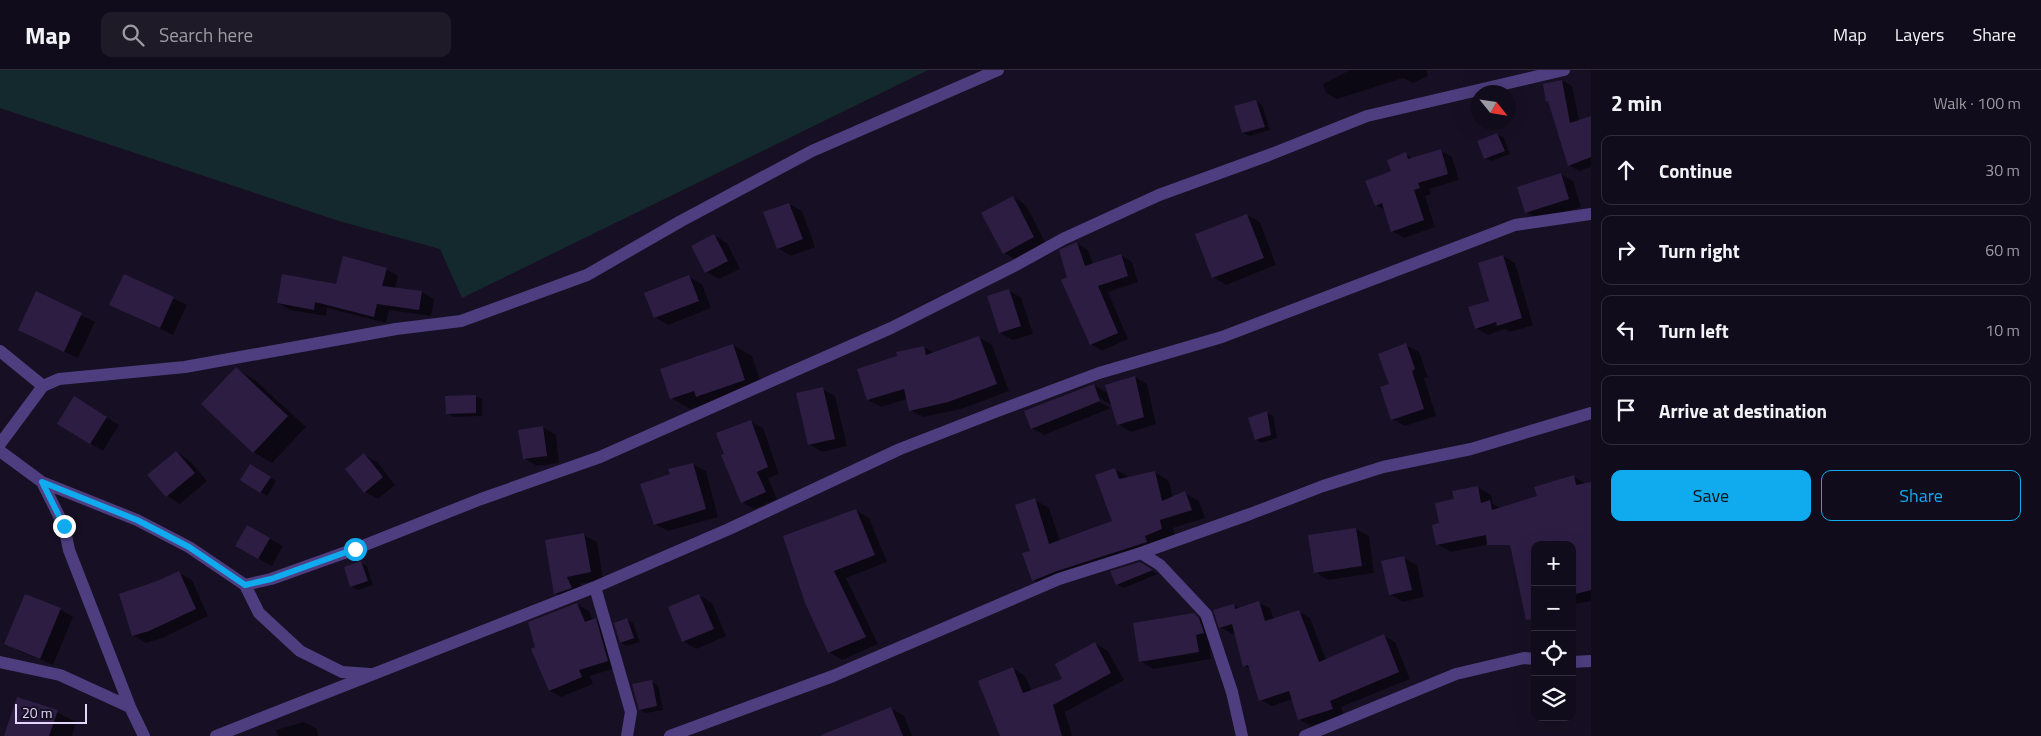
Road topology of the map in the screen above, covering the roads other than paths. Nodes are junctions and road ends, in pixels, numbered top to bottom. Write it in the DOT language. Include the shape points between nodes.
graph roads {
  1 [pos="998,70"];
  2 [pos="1564,70"];
  3 [pos="1591,214"];
  4 [pos="0,351"];
  5 [pos="42,386"];
  6 [pos="1591,413"];
  7 [pos="0,444"];
  8 [pos="0,452"];
  9 [pos="42,482"];
  10 [pos="1142,553"];
  11 [pos="245,585"];
  12 [pos="595,587"];
  13 [pos="1531,659"];
  14 [pos="1591,660"];
  15 [pos="0,662"];
  16 [pos="1576,662"];
  17 [pos="374,674"];
  18 [pos="130,707"];
  19 [pos="144,736"];
  20 [pos="216,736"];
  21 [pos="627,736"];
  22 [pos="670,736"];
  23 [pos="1242,736"];
  24 [pos="1304,736"];
  1 -- 5 [label="street" via="812,151 587,275 461,321 396,329 185,367 59,379"];
  2 -- 11 [label="street" via="1367,116 1159,195 1063,239 891,328 600,457 481,499 355,549"];
  3 -- 12 [label="street" via="1515,226 1222,337 1099,373 1012,405 900,449"];
  4 -- 5 [label="street"];
  5 -- 7 [label="street"];
  6 -- 10 [label="street" via="1471,449 1374,470 1322,486"];
  8 -- 9 [label="street"];
  9 -- 11 [label="street" via="137,520 189,547"];
  9 -- 18 [label="street" via="64,526 69,550"];
  10 -- 22 [label="street" via="1059,579 833,676"];
  10 -- 23 [label="street" via="1164,569 1206,614 1232,692"];
  11 -- 17 [label="street" via="259,612 300,651 342,672"];
  12 -- 17 [label="street"];
  12 -- 21 [label="street" via="631,712"];
  13 -- 24 [label="street" via="1456,674"];
  14 -- 16 [label="street"];
  15 -- 18 [label="street" via="60,675"];
  17 -- 20 [label="street"];
  18 -- 19 [label="street"];
}
